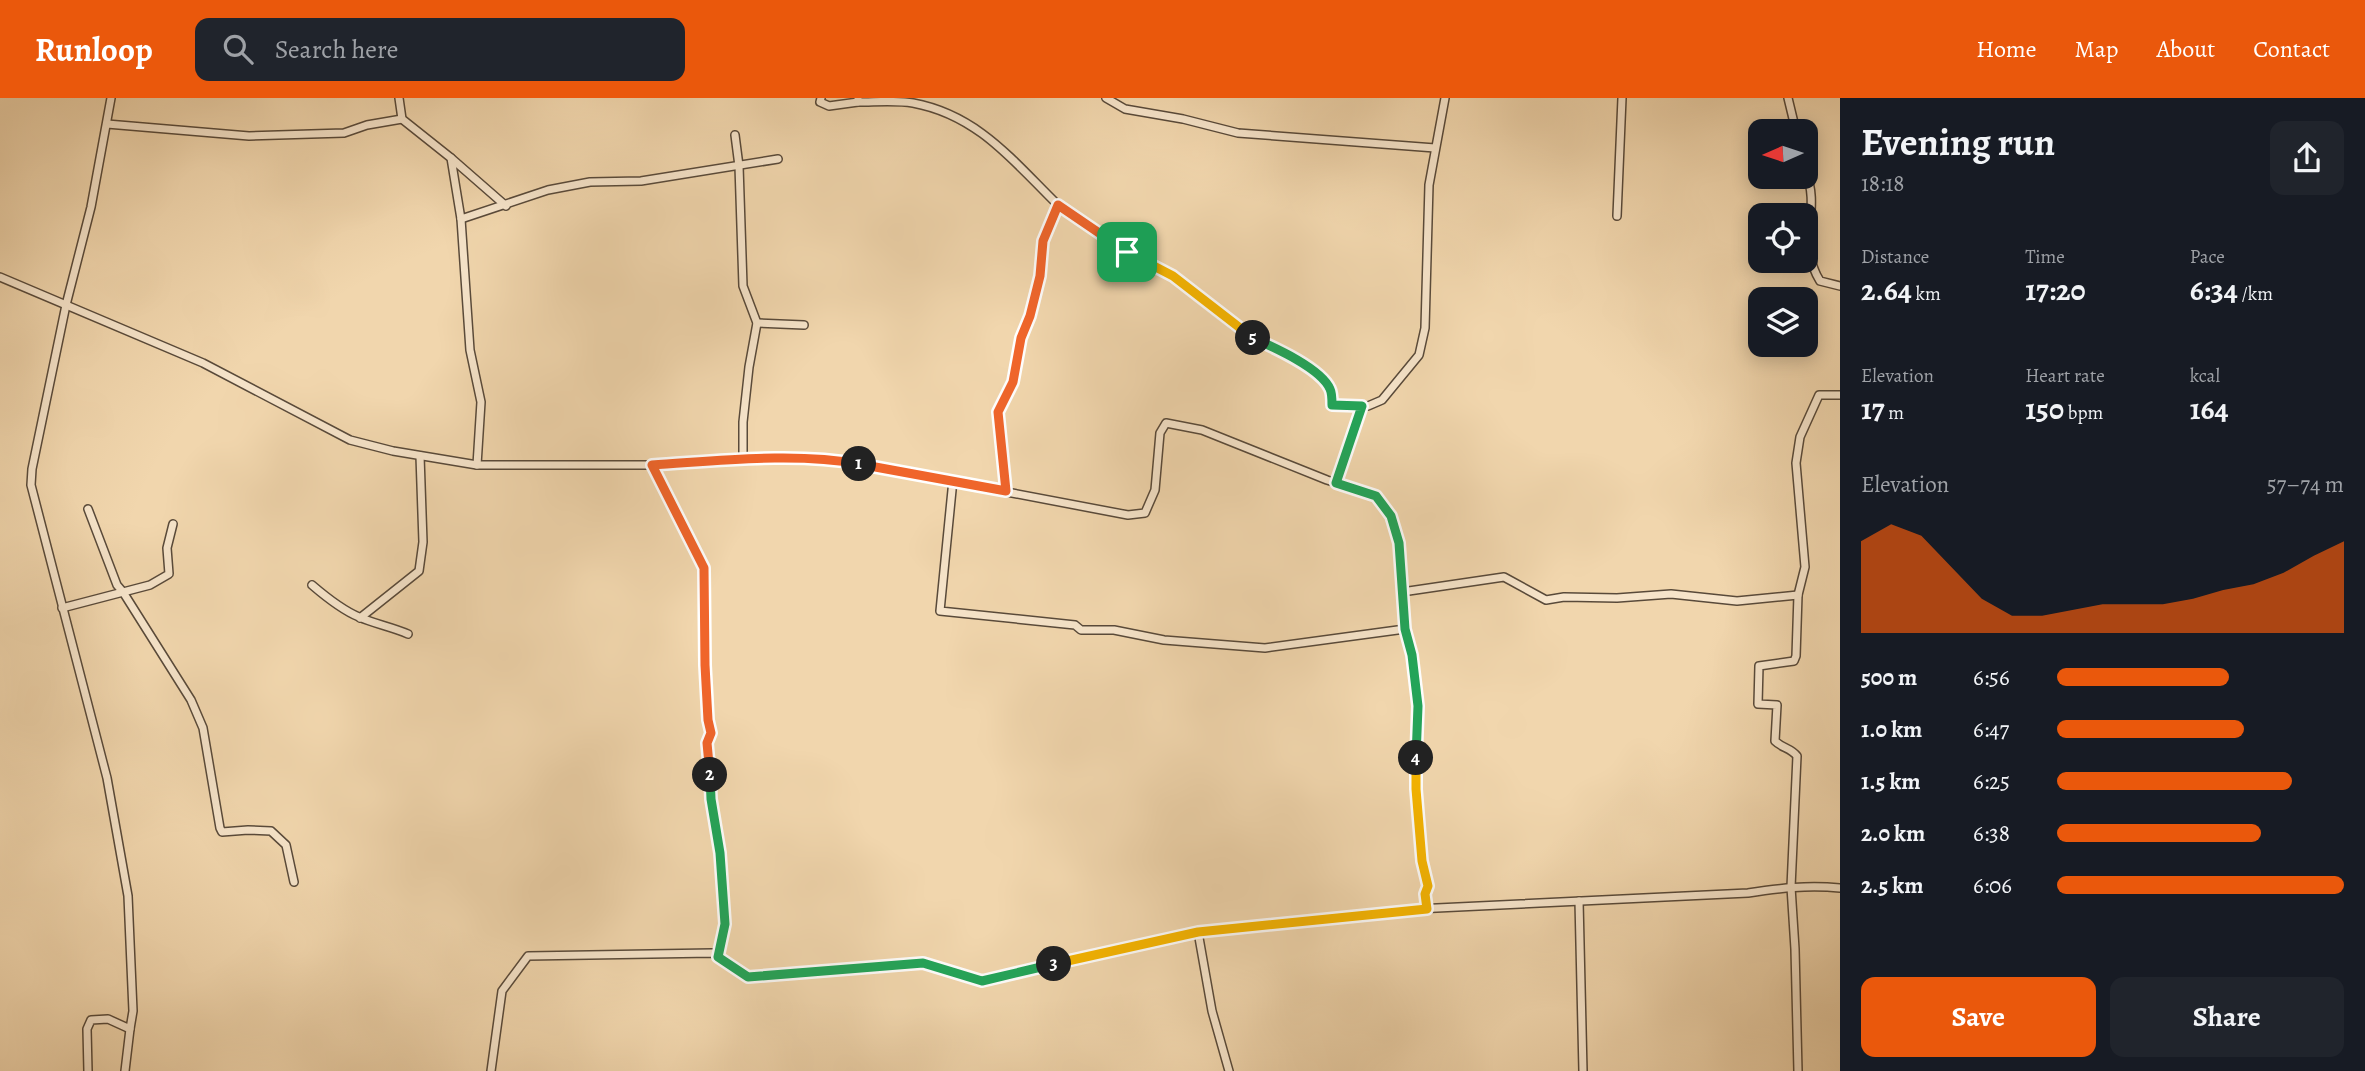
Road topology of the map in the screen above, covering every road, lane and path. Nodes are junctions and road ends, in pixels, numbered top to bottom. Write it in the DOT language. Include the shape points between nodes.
graph roads {
  1 [pos="111,98"];
  2 [pos="399,98"];
  3 [pos="821,98"];
  4 [pos="1106,98"];
  5 [pos="1445,98"];
  6 [pos="1622,98"];
  7 [pos="1788,98"];
  8 [pos="858,100"];
  9 [pos="402,119"];
  10 [pos="1793,119"];
  11 [pos="107,124"];
  12 [pos="735,135"];
  13 [pos="1435,148"];
  14 [pos="451,158"];
  15 [pos="778,159"];
  16 [pos="739,166"];
  17 [pos="1812,189"];
  18 [pos="1058,205"];
  19 [pos="506,206"];
  20 [pos="1617,216"];
  21 [pos="461,219"];
  22 [pos="0,277"];
  23 [pos="1840,286"];
  24 [pos="66,305"];
  25 [pos="757,323"];
  26 [pos="804,325"];
  27 [pos="1840,395"];
  28 [pos="1362,406"];
  29 [pos="420,456"];
  30 [pos="743,459"];
  31 [pos="477,465"];
  32 [pos="652,465"];
  33 [pos="953,480"];
  34 [pos="1336,483"];
  35 [pos="1006,491"];
  36 [pos="88,509"];
  37 [pos="173,524"];
  38 [pos="312,585"];
  39 [pos="123,592"];
  40 [pos="1402,592"];
  41 [pos="1798,594"];
  42 [pos="62,608"];
  43 [pos="360,618"];
  44 [pos="1405,629"];
  45 [pos="408,634"];
  46 [pos="294,882"];
  47 [pos="1791,887"];
  48 [pos="1840,888"];
  49 [pos="1579,901"];
  50 [pos="1427,909"];
  51 [pos="1198,932"];
  52 [pos="718,957"];
  53 [pos="130,1029"];
  54 [pos="88,1071"];
  55 [pos="125,1071"];
  56 [pos="491,1071"];
  57 [pos="1229,1071"];
  58 [pos="1583,1071"];
  59 [pos="1798,1071"];
  1 -- 11 [label="street"];
  2 -- 9 [label="street"];
  3 -- 8 [label="street" via="820,102 829,106"];
  4 -- 13 [label="street" via="1125,109 1183,118 1238,134"];
  5 -- 13 [label="street"];
  6 -- 20 [label="street"];
  7 -- 10 [label="street"];
  8 -- 18 [label="street" via="912,103 963,119 986,135"];
  9 -- 11 [label="street" via="344,133 249,136"];
  9 -- 14 [label="street"];
  11 -- 24 [label="street"];
  12 -- 16 [label="street"];
  13 -- 28 [label="street" via="1429,185 1425,328 1419,355 1382,400"];
  14 -- 19 [label="street"];
  14 -- 21 [label="street"];
  15 -- 16 [label="street"];
  16 -- 19 [label="street" via="641,181 590,182 548,190"];
  16 -- 25 [label="street" via="743,286"];
  17 -- 23 [label="street" via="1808,236 1813,270 1820,281"];
  18 -- 28 [label="street" via="1127,252 1173,276 1250,338 1314,371 1330,388 1332,405"];
  18 -- 35 [label="street" via="1043,241 1040,276 1013,382 998,412"];
  19 -- 21 [label="street"];
  21 -- 31 [label="street" via="470,350 481,402"];
  22 -- 24 [label="street"];
  24 -- 29 [label="street" via="203,363 350,440"];
  24 -- 42 [label="street" via="31,485"];
  25 -- 26 [label="street"];
  25 -- 30 [label="street" via="744,408"];
  27 -- 41 [label="street" via="1819,396 1800,437 1796,463 1805,567"];
  28 -- 34 [label="street"];
  29 -- 31 [label="street"];
  29 -- 43 [label="street" via="423,542 419,571"];
  30 -- 32 [label="street"];
  30 -- 33 [label="street" via="838,460"];
  31 -- 32 [label="street"];
  32 -- 52 [label="street" via="704,568 711,733 707,743 725,924"];
  33 -- 35 [label="street"];
  33 -- 44 [label="street" via="940,611 1265,648"];
  34 -- 35 [label="street" via="1202,430 1166,423 1160,433 1155,490 1145,513 1128,515"];
  34 -- 40 [label="street" via="1376,496 1391,516 1399,543"];
  36 -- 39 [label="street"];
  37 -- 39 [label="street" via="166,548 169,574"];
  38 -- 43 [label="street"];
  39 -- 42 [label="street"];
  39 -- 46 [label="street" via="191,700 203,729 222,832 271,831 286,845"];
  40 -- 41 [label="street" via="1504,577 1546,600 1671,594 1737,601"];
  40 -- 44 [label="street"];
  41 -- 47 [label="street" via="1794,661 1759,666 1757,694 1758,704 1777,705 1775,741 1797,757"];
  42 -- 53 [label="street" via="107,778 128,896"];
  43 -- 45 [label="street"];
  44 -- 50 [label="street" via="1418,706 1416,789"];
  47 -- 48 [label="street"];
  47 -- 49 [label="street"];
  47 -- 59 [label="street"];
  49 -- 50 [label="street"];
  49 -- 58 [label="street"];
  50 -- 51 [label="street"];
  51 -- 52 [label="street" via="982,981 923,963 748,977"];
  51 -- 57 [label="street" via="1212,1012"];
  52 -- 56 [label="street" via="712,953 528,956 502,991"];
  53 -- 54 [label="street" via="108,1019 91,1020"];
  53 -- 55 [label="street"];
}
